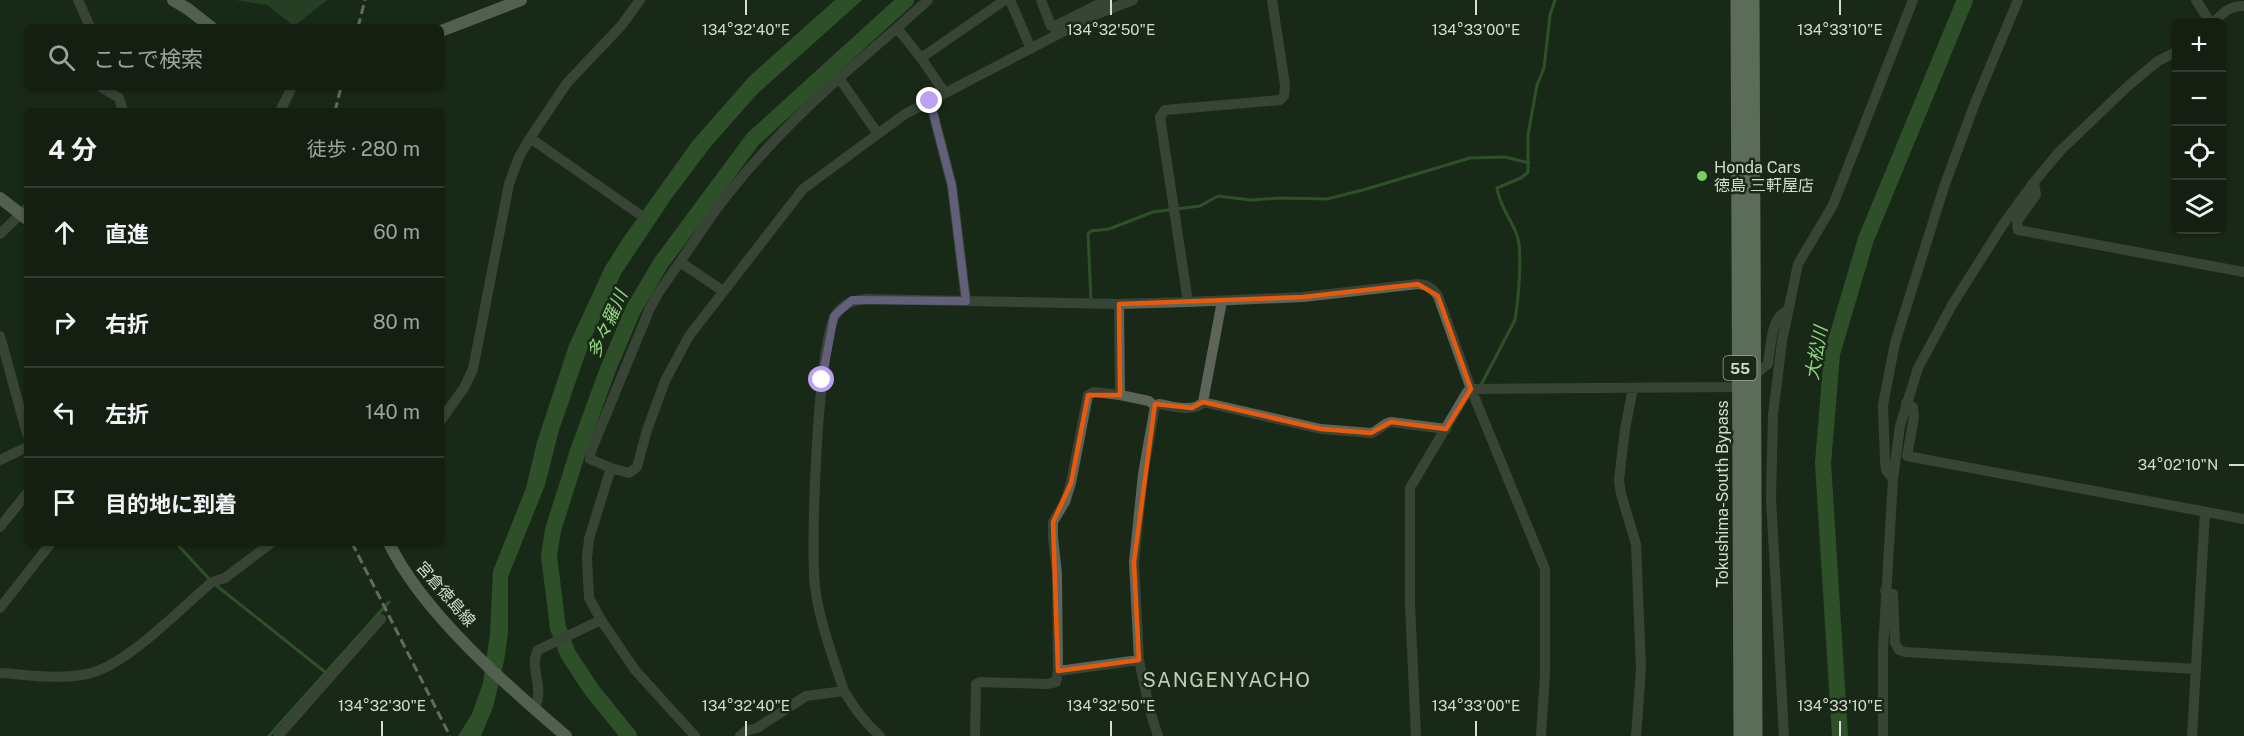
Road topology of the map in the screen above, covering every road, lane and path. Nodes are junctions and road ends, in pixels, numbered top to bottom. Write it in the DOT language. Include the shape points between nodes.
graph roads {
  1 [pos="78,0"];
  2 [pos="173,0"];
  3 [pos="521,0"];
  4 [pos="640,0"];
  5 [pos="928,0"];
  6 [pos="1005,0"];
  7 [pos="1010,0"];
  8 [pos="1041,0"];
  9 [pos="1107,0"];
  10 [pos="1133,0"];
  11 [pos="1272,0"];
  12 [pos="1738,0"];
  13 [pos="1752,0"];
  14 [pos="1913,0"];
  15 [pos="2018,0"];
  16 [pos="2196,0"];
  17 [pos="2244,6"];
  18 [pos="2209,18"];
  19 [pos="2216,18"];
  20 [pos="89,24"];
  21 [pos="207,24"];
  22 [pos="897,28"];
  23 [pos="444,30"];
  24 [pos="1031,49"];
  25 [pos="2172,54"];
  26 [pos="921,58"];
  27 [pos="839,78"];
  28 [pos="106,90"];
  29 [pos="290,90"];
  30 [pos="945,93"];
  31 [pos="930,101"];
  32 [pos="122,108"];
  33 [pos="282,108"];
  34 [pos="878,134"];
  35 [pos="530,138"];
  36 [pos="2034,182"];
  37 [pos="0,198"];
  38 [pos="24,213"];
  39 [pos="639,214"];
  40 [pos="24,215"];
  41 [pos="0,234"];
  42 [pos="680,262"];
  43 [pos="2244,272"];
  44 [pos="723,291"];
  45 [pos="966,301"];
  46 [pos="1222,301"];
  47 [pos="1188,302"];
  48 [pos="1119,304"];
  49 [pos="1788,310"];
  50 [pos="0,336"];
  51 [pos="1753,376"];
  52 [pos="1740,387"];
  53 [pos="1633,388"];
  54 [pos="1472,389"];
  55 [pos="1120,395"];
  56 [pos="1203,402"];
  57 [pos="1906,403"];
  58 [pos="1155,406"];
  59 [pos="444,416"];
  60 [pos="24,423"];
  61 [pos="1446,429"];
  62 [pos="24,448"];
  63 [pos="0,460"];
  64 [pos="611,468"];
  65 [pos="1893,479"];
  66 [pos="24,497"];
  67 [pos="2205,512"];
  68 [pos="2244,519"];
  69 [pos="0,527"];
  70 [pos="49,546"];
  71 [pos="267,546"];
  72 [pos="392,546"];
  73 [pos="1886,591"];
  74 [pos="0,608"];
  75 [pos="381,620"];
  76 [pos="601,620"];
  77 [pos="1139,660"];
  78 [pos="2195,669"];
  79 [pos="1058,671"];
  80 [pos="0,673"];
  81 [pos="844,691"];
  82 [pos="534,709"];
  83 [pos="278,736"];
  84 [pos="566,736"];
  85 [pos="695,736"];
  86 [pos="740,736"];
  87 [pos="880,736"];
  88 [pos="975,736"];
  89 [pos="1158,736"];
  90 [pos="1416,736"];
  91 [pos="1541,736"];
  92 [pos="1636,736"];
  93 [pos="1741,736"];
  94 [pos="1755,736"];
  95 [pos="1784,736"];
  96 [pos="1883,736"];
  97 [pos="2192,736"];
  1 -- 20 [label="street"];
  2 -- 21 [label="main road"];
  3 -- 23 [label="main road"];
  4 -- 35 [label="street" via="567,83"];
  5 -- 22 [label="street"];
  6 -- 26 [label="street"];
  7 -- 24 [label="street"];
  8 -- 9 [label="street" via="1053,27"];
  10 -- 24 [label="street"];
  11 -- 47 [label="street" via="1284,96 1280,100 1165,110 1160,117"];
  12 -- 52 [label="highway, Tokushima-South Bypass / 55"];
  13 -- 51 [label="highway, Tokushima-South Bypass / 55"];
  14 -- 49 [label="street" via="1833,206 1798,264"];
  15 -- 65 [label="street" via="1948,176 1895,343 1883,405 1886,470"];
  16 -- 18 [label="street"];
  17 -- 19 [label="street" via="2234,6"];
  22 -- 26 [label="street"];
  22 -- 27 [label="street"];
  24 -- 30 [label="street"];
  25 -- 36 [label="street" via="2120,93"];
  26 -- 30 [label="street"];
  27 -- 34 [label="street"];
  27 -- 42 [label="street" via="760,156"];
  28 -- 32 [label="street" via="119,98"];
  29 -- 33 [label="street"];
  30 -- 31 [label="street"];
  31 -- 34 [label="street"];
  31 -- 45 [label="street" via="952,186"];
  34 -- 44 [label="street" via="803,189"];
  35 -- 39 [label="street"];
  35 -- 59 [label="street" via="509,184 473,369"];
  36 -- 43 [label="street" via="2036,195 2017,221 2018,230"];
  36 -- 57 [label="street" via="1931,340"];
  37 -- 38 [label="main road"];
  40 -- 41 [label="street"];
  42 -- 44 [label="street"];
  42 -- 64 [label="street" via="650,308 591,451 590,459"];
  44 -- 64 [label="street" via="695,327 665,381 637,467 629,473"];
  45 -- 48 [label="street"];
  45 -- 81 [label="street" via="852,300 834,316 822,380 813,567 818,603"];
  46 -- 47 [label="street"];
  46 -- 54 [label="street" via="1426,285 1438,296"];
  46 -- 56 [label="street"];
  47 -- 48 [label="street"];
  48 -- 55 [label="street"];
  49 -- 51 [label="street" via="1776,320 1768,364"];
  49 -- 95 [label="street" via="1775,385 1771,498"];
  50 -- 60 [label="street"];
  51 -- 52 [label="street"];
  51 -- 94 [label="highway, Tokushima-South Bypass / 55"];
  52 -- 53 [label="street"];
  52 -- 93 [label="highway, Tokushima-South Bypass / 55"];
  53 -- 54 [label="street"];
  53 -- 92 [label="street" via="1619,480 1635,544 1641,669"];
  54 -- 61 [label="street"];
  54 -- 91 [label="street" via="1545,569"];
  55 -- 58 [label="street"];
  55 -- 79 [label="street" via="1088,395 1071,483 1053,522"];
  56 -- 58 [label="street" via="1192,408"];
  56 -- 61 [label="street" via="1321,429 1371,433 1391,422"];
  57 -- 65 [label="street"];
  57 -- 67 [label="street" via="1913,407 1914,417 1907,456"];
  58 -- 77 [label="street" via="1134,562"];
  61 -- 90 [label="street" via="1410,488"];
  62 -- 63 [label="street"];
  64 -- 76 [label="street" via="587,558 589,598"];
  65 -- 73 [label="street"];
  66 -- 69 [label="street"];
  67 -- 68 [label="street"];
  67 -- 78 [label="street"];
  70 -- 74 [label="street"];
  71 -- 80 [label="street" via="225,579 212,582 119,662 70,677"];
  72 -- 82 [label="main road, 宮倉徳島線" via="402,569 422,594 484,662"];
  73 -- 78 [label="street" via="1893,594 1895,643 1905,652"];
  73 -- 96 [label="street"];
  75 -- 83 [label="street"];
  76 -- 82 [label="street" via="538,650 535,655 539,695"];
  76 -- 85 [label="street" via="635,670"];
  77 -- 79 [label="street"];
  77 -- 89 [label="street"];
  78 -- 97 [label="street"];
  79 -- 88 [label="street" via="1056,682 1047,684 976,684"];
  81 -- 86 [label="street" via="806,696"];
  81 -- 87 [label="street" via="854,709"];
  82 -- 84 [label="main road"];
}
